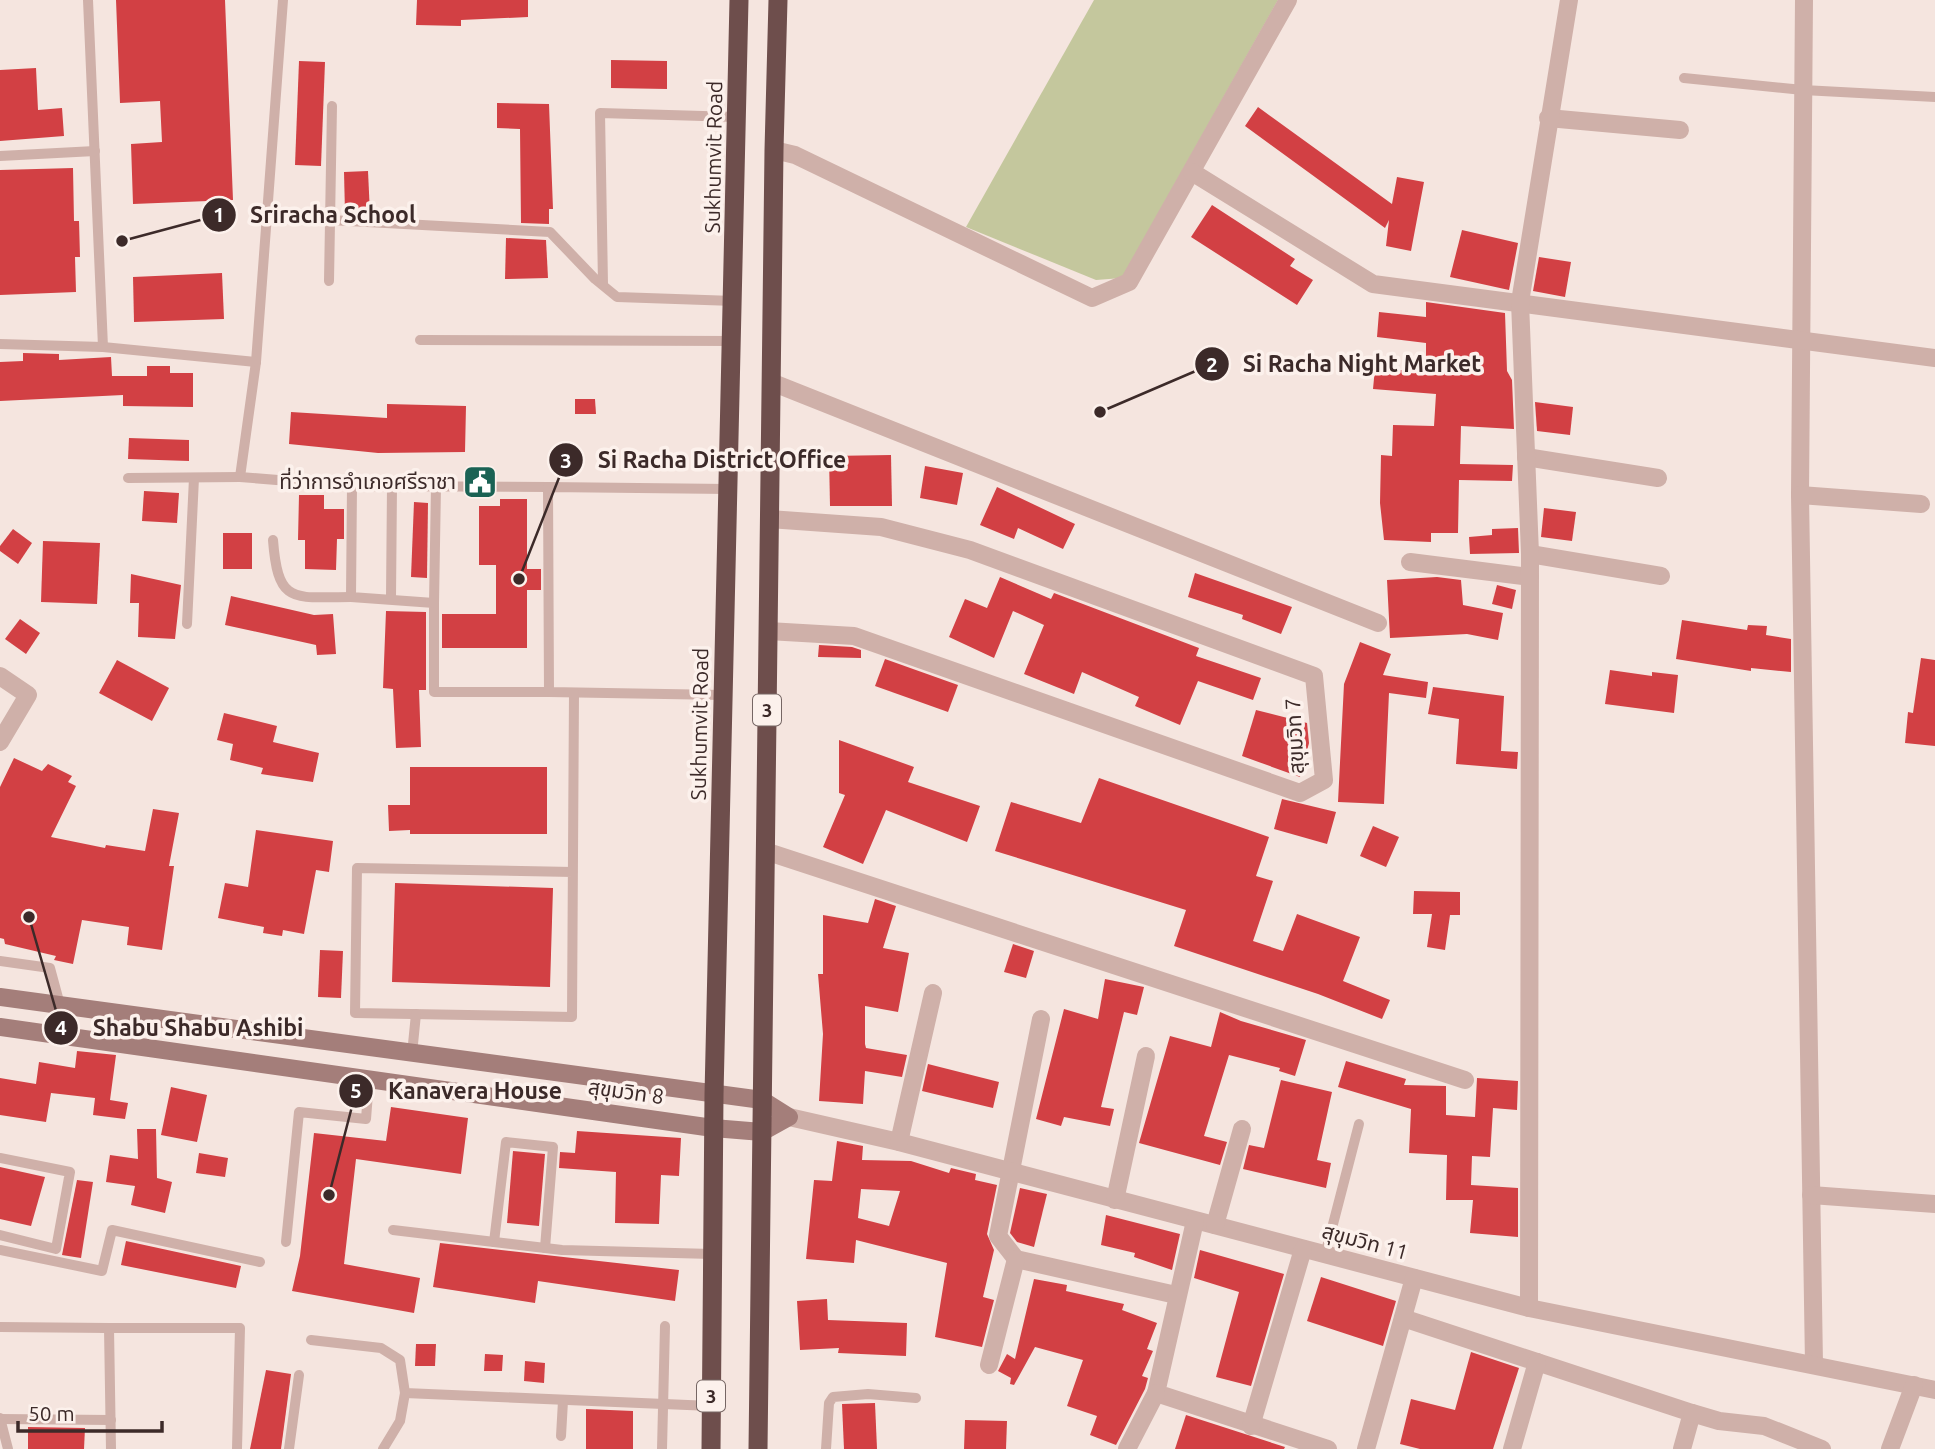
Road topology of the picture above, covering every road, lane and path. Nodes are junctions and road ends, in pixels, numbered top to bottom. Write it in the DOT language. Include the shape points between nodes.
graph roads {
  1 [pos="88,0"];
  2 [pos="283,0"];
  3 [pos="739,0"];
  4 [pos="779,0"];
  5 [pos="1288,0"];
  6 [pos="1569,0"];
  7 [pos="1804,0"];
  8 [pos="1684,78"];
  9 [pos="1803,90"];
  10 [pos="1935,97"];
  11 [pos="332,107"];
  12 [pos="737,117"];
  13 [pos="1548,118"];
  14 [pos="1680,130"];
  15 [pos="774,150"];
  16 [pos="95,151"];
  17 [pos="0,156"];
  18 [pos="1192,173"];
  19 [pos="330,220"];
  20 [pos="329,281"];
  21 [pos="603,285"];
  22 [pos="734,301"];
  23 [pos="1520,302"];
  24 [pos="420,340"];
  25 [pos="1799,340"];
  26 [pos="733,341"];
  27 [pos="0,344"];
  28 [pos="103,347"];
  29 [pos="1935,358"];
  30 [pos="256,362"];
  31 [pos="771,382"];
  32 [pos="1526,457"];
  33 [pos="240,477"];
  34 [pos="128,478"];
  35 [pos="194,478"];
  36 [pos="1658,478"];
  37 [pos="352,486"];
  38 [pos="392,486"];
  39 [pos="436,486"];
  40 [pos="548,487"];
  41 [pos="728,489"];
  42 [pos="1800,495"];
  43 [pos="1921,504"];
  44 [pos="769,519"];
  45 [pos="273,540"];
  46 [pos="1530,554"];
  47 [pos="1410,562"];
  48 [pos="1661,576"];
  49 [pos="1530,577"];
  50 [pos="351,597"];
  51 [pos="391,598"];
  52 [pos="435,603"];
  53 [pos="1378,623"];
  54 [pos="187,624"];
  55 [pos="768,631"];
  56 [pos="0,676"];
  57 [pos="549,692"];
  58 [pos="574,692"];
  59 [pos="723,695"];
  60 [pos="0,743"];
  61 [pos="765,850"];
  62 [pos="573,872"];
  63 [pos="0,961"];
  64 [pos="933,993"];
  65 [pos="0,997"];
  66 [pos="60,1005"];
  67 [pos="416,1014"];
  68 [pos="155,1019"];
  69 [pos="1041,1019"];
  70 [pos="0,1027"];
  71 [pos="151,1048"];
  72 [pos="412,1054"];
  73 [pos="1146,1056"];
  74 [pos="369,1080"];
  75 [pos="1465,1080"];
  76 [pos="408,1084"];
  77 [pos="714,1095"];
  78 [pos="762,1100"];
  79 [pos="789,1117"];
  80 [pos="1359,1124"];
  81 [pos="713,1128"];
  82 [pos="1242,1129"];
  83 [pos="762,1132"];
  84 [pos="899,1142"];
  85 [pos="0,1158"];
  86 [pos="1010,1173"];
  87 [pos="1811,1195"];
  88 [pos="1115,1200"];
  89 [pos="1935,1204"];
  90 [pos="1195,1221"];
  91 [pos="1215,1225"];
  92 [pos="393,1230"];
  93 [pos="0,1236"];
  94 [pos="286,1242"];
  95 [pos="494,1242"];
  96 [pos="545,1248"];
  97 [pos="1303,1249"];
  98 [pos="0,1250"];
  99 [pos="712,1254"];
  100 [pos="1325,1255"];
  101 [pos="1016,1259"];
  102 [pos="260,1262"];
  103 [pos="1415,1278"];
  104 [pos="1176,1295"];
  105 [pos="1529,1308"];
  106 [pos="1403,1318"];
  107 [pos="666,1326"];
  108 [pos="0,1327"];
  109 [pos="102,1328"];
  110 [pos="311,1340"];
  111 [pos="1537,1362"];
  112 [pos="1814,1364"];
  113 [pos="989,1365"];
  114 [pos="299,1375"];
  115 [pos="1914,1385"];
  116 [pos="1935,1390"];
  117 [pos="1156,1392"];
  118 [pos="405,1393"];
  119 [pos="916,1398"];
  120 [pos="563,1401"];
  121 [pos="663,1406"];
  122 [pos="711,1406"];
  123 [pos="1692,1413"];
  124 [pos="0,1419"];
  125 [pos="111,1420"];
  126 [pos="1251,1426"];
  127 [pos="561,1436"];
  128 [pos="8,1449"];
  129 [pos="111,1449"];
  130 [pos="237,1449"];
  131 [pos="289,1449"];
  132 [pos="383,1449"];
  133 [pos="662,1449"];
  134 [pos="711,1449"];
  135 [pos="758,1449"];
  136 [pos="826,1449"];
  137 [pos="1127,1449"];
  138 [pos="1328,1449"];
  139 [pos="1366,1449"];
  140 [pos="1512,1449"];
  141 [pos="1682,1449"];
  142 [pos="1822,1449"];
  143 [pos="1890,1449"];
  1 -- 16 [label="lane"];
  2 -- 30 [label="lane"];
  3 -- 12 [label="highway, Sukhumvit Road / 3"];
  4 -- 15 [label="highway, 3"];
  5 -- 18 [label="street"];
  6 -- 13 [label="street"];
  7 -- 9 [label="street"];
  8 -- 9 [label="lane"];
  9 -- 10 [label="lane"];
  9 -- 25 [label="street"];
  11 -- 19 [label="lane"];
  12 -- 21 [label="lane" via="600,113"];
  12 -- 22 [label="highway, Sukhumvit Road / 3"];
  13 -- 14 [label="street"];
  13 -- 23 [label="street"];
  15 -- 18 [label="street" via="795,155 1092,298 1129,282"];
  15 -- 31 [label="highway, 3"];
  16 -- 17 [label="lane"];
  16 -- 28 [label="lane"];
  18 -- 23 [label="street" via="1373,284"];
  19 -- 20 [label="lane"];
  19 -- 21 [label="lane" via="550,232"];
  21 -- 22 [label="lane" via="617,297"];
  22 -- 26 [label="highway, Sukhumvit Road / 3"];
  23 -- 25 [label="street"];
  23 -- 32 [label="street"];
  24 -- 26 [label="lane"];
  25 -- 29 [label="street"];
  25 -- 42 [label="street"];
  26 -- 41 [label="highway, Sukhumvit Road / 3"];
  27 -- 28 [label="lane"];
  28 -- 30 [label="lane"];
  30 -- 33 [label="lane"];
  31 -- 44 [label="highway, 3"];
  31 -- 53 [label="street"];
  32 -- 36 [label="street"];
  32 -- 46 [label="street"];
  33 -- 35 [label="lane"];
  33 -- 37 [label="lane"];
  34 -- 35 [label="lane"];
  35 -- 54 [label="lane"];
  37 -- 38 [label="lane"];
  37 -- 50 [label="lane"];
  38 -- 39 [label="lane"];
  38 -- 51 [label="lane"];
  39 -- 40 [label="lane"];
  39 -- 52 [label="lane"];
  40 -- 41 [label="lane"];
  40 -- 57 [label="lane"];
  41 -- 59 [label="highway, Sukhumvit Road / 3"];
  42 -- 43 [label="street"];
  42 -- 87 [label="street"];
  44 -- 55 [label="highway, 3"];
  44 -- 55 [label="street, สุขุมวิท 7" via="881,527 970,550 1314,676 1324,780 1300,793 854,636"];
  45 -- 50 [label="lane" via="275,567 288,592 297,597"];
  46 -- 48 [label="street"];
  46 -- 49 [label="street"];
  47 -- 49 [label="street"];
  49 -- 105 [label="street"];
  50 -- 51 [label="lane"];
  51 -- 52 [label="lane"];
  52 -- 57 [label="lane" via="433,692"];
  55 -- 61 [label="highway, 3"];
  56 -- 60 [label="street" via="28,695"];
  57 -- 58 [label="lane"];
  58 -- 59 [label="lane"];
  58 -- 62 [label="lane"];
  59 -- 77 [label="highway, Sukhumvit Road / 3"];
  61 -- 75 [label="street"];
  61 -- 78 [label="highway, 3"];
  62 -- 67 [label="lane" via="572,1017"];
  62 -- 67 [label="lane" via="357,868 355,1013"];
  63 -- 66 [label="lane" via="50,968"];
  64 -- 84 [label="street"];
  65 -- 66 [label="main road, สุขุมวิท 8"];
  66 -- 68 [label="main road, สุขุมวิท 8"];
  67 -- 72 [label="lane"];
  68 -- 71 [label="main road"];
  68 -- 72 [label="main road, สุขุมวิท 8"];
  69 -- 86 [label="street"];
  70 -- 71 [label="main road, สุขุมวิท 8"];
  71 -- 74 [label="main road, สุขุมวิท 8"];
  72 -- 76 [label="main road"];
  72 -- 77 [label="main road, สุขุมวิท 8"];
  73 -- 88 [label="street"];
  74 -- 76 [label="main road, สุขุมวิท 8"];
  74 -- 94 [label="lane" via="366,1119 299,1112"];
  76 -- 81 [label="main road, สุขุมวิท 8"];
  77 -- 78 [label="main road, สุขุมวิท 11"];
  77 -- 81 [label="highway, Sukhumvit Road / 3"];
  78 -- 79 [label="main road, สุขุมวิท 11"];
  78 -- 83 [label="highway, 3"];
  79 -- 83 [label="main road"];
  79 -- 84 [label="street, สุขุมวิท 11"];
  80 -- 100 [label="lane"];
  81 -- 83 [label="main road"];
  81 -- 99 [label="highway, Sukhumvit Road / 3"];
  82 -- 91 [label="street"];
  83 -- 135 [label="highway, 3"];
  84 -- 86 [label="street, สุขุมวิท 11"];
  85 -- 93 [label="lane" via="70,1172 56,1249"];
  86 -- 88 [label="street, สุขุมวิท 11"];
  86 -- 101 [label="street" via="998,1236"];
  87 -- 89 [label="street"];
  87 -- 112 [label="street"];
  88 -- 90 [label="street, สุขุมวิท 11"];
  90 -- 91 [label="street, สุขุมวิท 11"];
  90 -- 104 [label="street"];
  91 -- 97 [label="street, สุขุมวิท 11"];
  92 -- 95 [label="lane"];
  95 -- 96 [label="lane"];
  95 -- 96 [label="lane" via="506,1142 553,1147"];
  96 -- 99 [label="lane"];
  97 -- 100 [label="street, สุขุมวิท 11"];
  97 -- 126 [label="street"];
  98 -- 102 [label="lane" via="102,1271 112,1230"];
  99 -- 122 [label="highway, Sukhumvit Road / 3"];
  100 -- 103 [label="street, สุขุมวิท 11"];
  101 -- 104 [label="street"];
  101 -- 113 [label="street"];
  103 -- 105 [label="street, สุขุมวิท 11"];
  103 -- 106 [label="street"];
  104 -- 117 [label="street"];
  105 -- 112 [label="street, สุขุมวิท 11"];
  106 -- 111 [label="street"];
  106 -- 139 [label="street"];
  107 -- 121 [label="lane"];
  108 -- 109 [label="lane"];
  109 -- 125 [label="lane" via="109,1328"];
  109 -- 130 [label="lane" via="240,1328"];
  110 -- 118 [label="lane" via="381,1348 400,1360"];
  111 -- 123 [label="street"];
  111 -- 140 [label="street"];
  112 -- 115 [label="street, สุขุมวิท 11"];
  114 -- 131 [label="lane"];
  115 -- 116 [label="street, สุขุมวิท 11"];
  115 -- 143 [label="street"];
  117 -- 126 [label="street"];
  117 -- 137 [label="street"];
  118 -- 120 [label="lane"];
  118 -- 132 [label="lane" via="400,1421"];
  119 -- 136 [label="lane" via="833,1397"];
  120 -- 121 [label="lane"];
  120 -- 127 [label="lane"];
  121 -- 122 [label="lane"];
  121 -- 133 [label="lane"];
  122 -- 134 [label="highway, Sukhumvit Road / 3"];
  123 -- 141 [label="street"];
  123 -- 142 [label="street" via="1764,1426"];
  124 -- 125 [label="lane"];
  124 -- 128 [label="lane"];
  125 -- 129 [label="lane"];
  126 -- 138 [label="street"];
}
